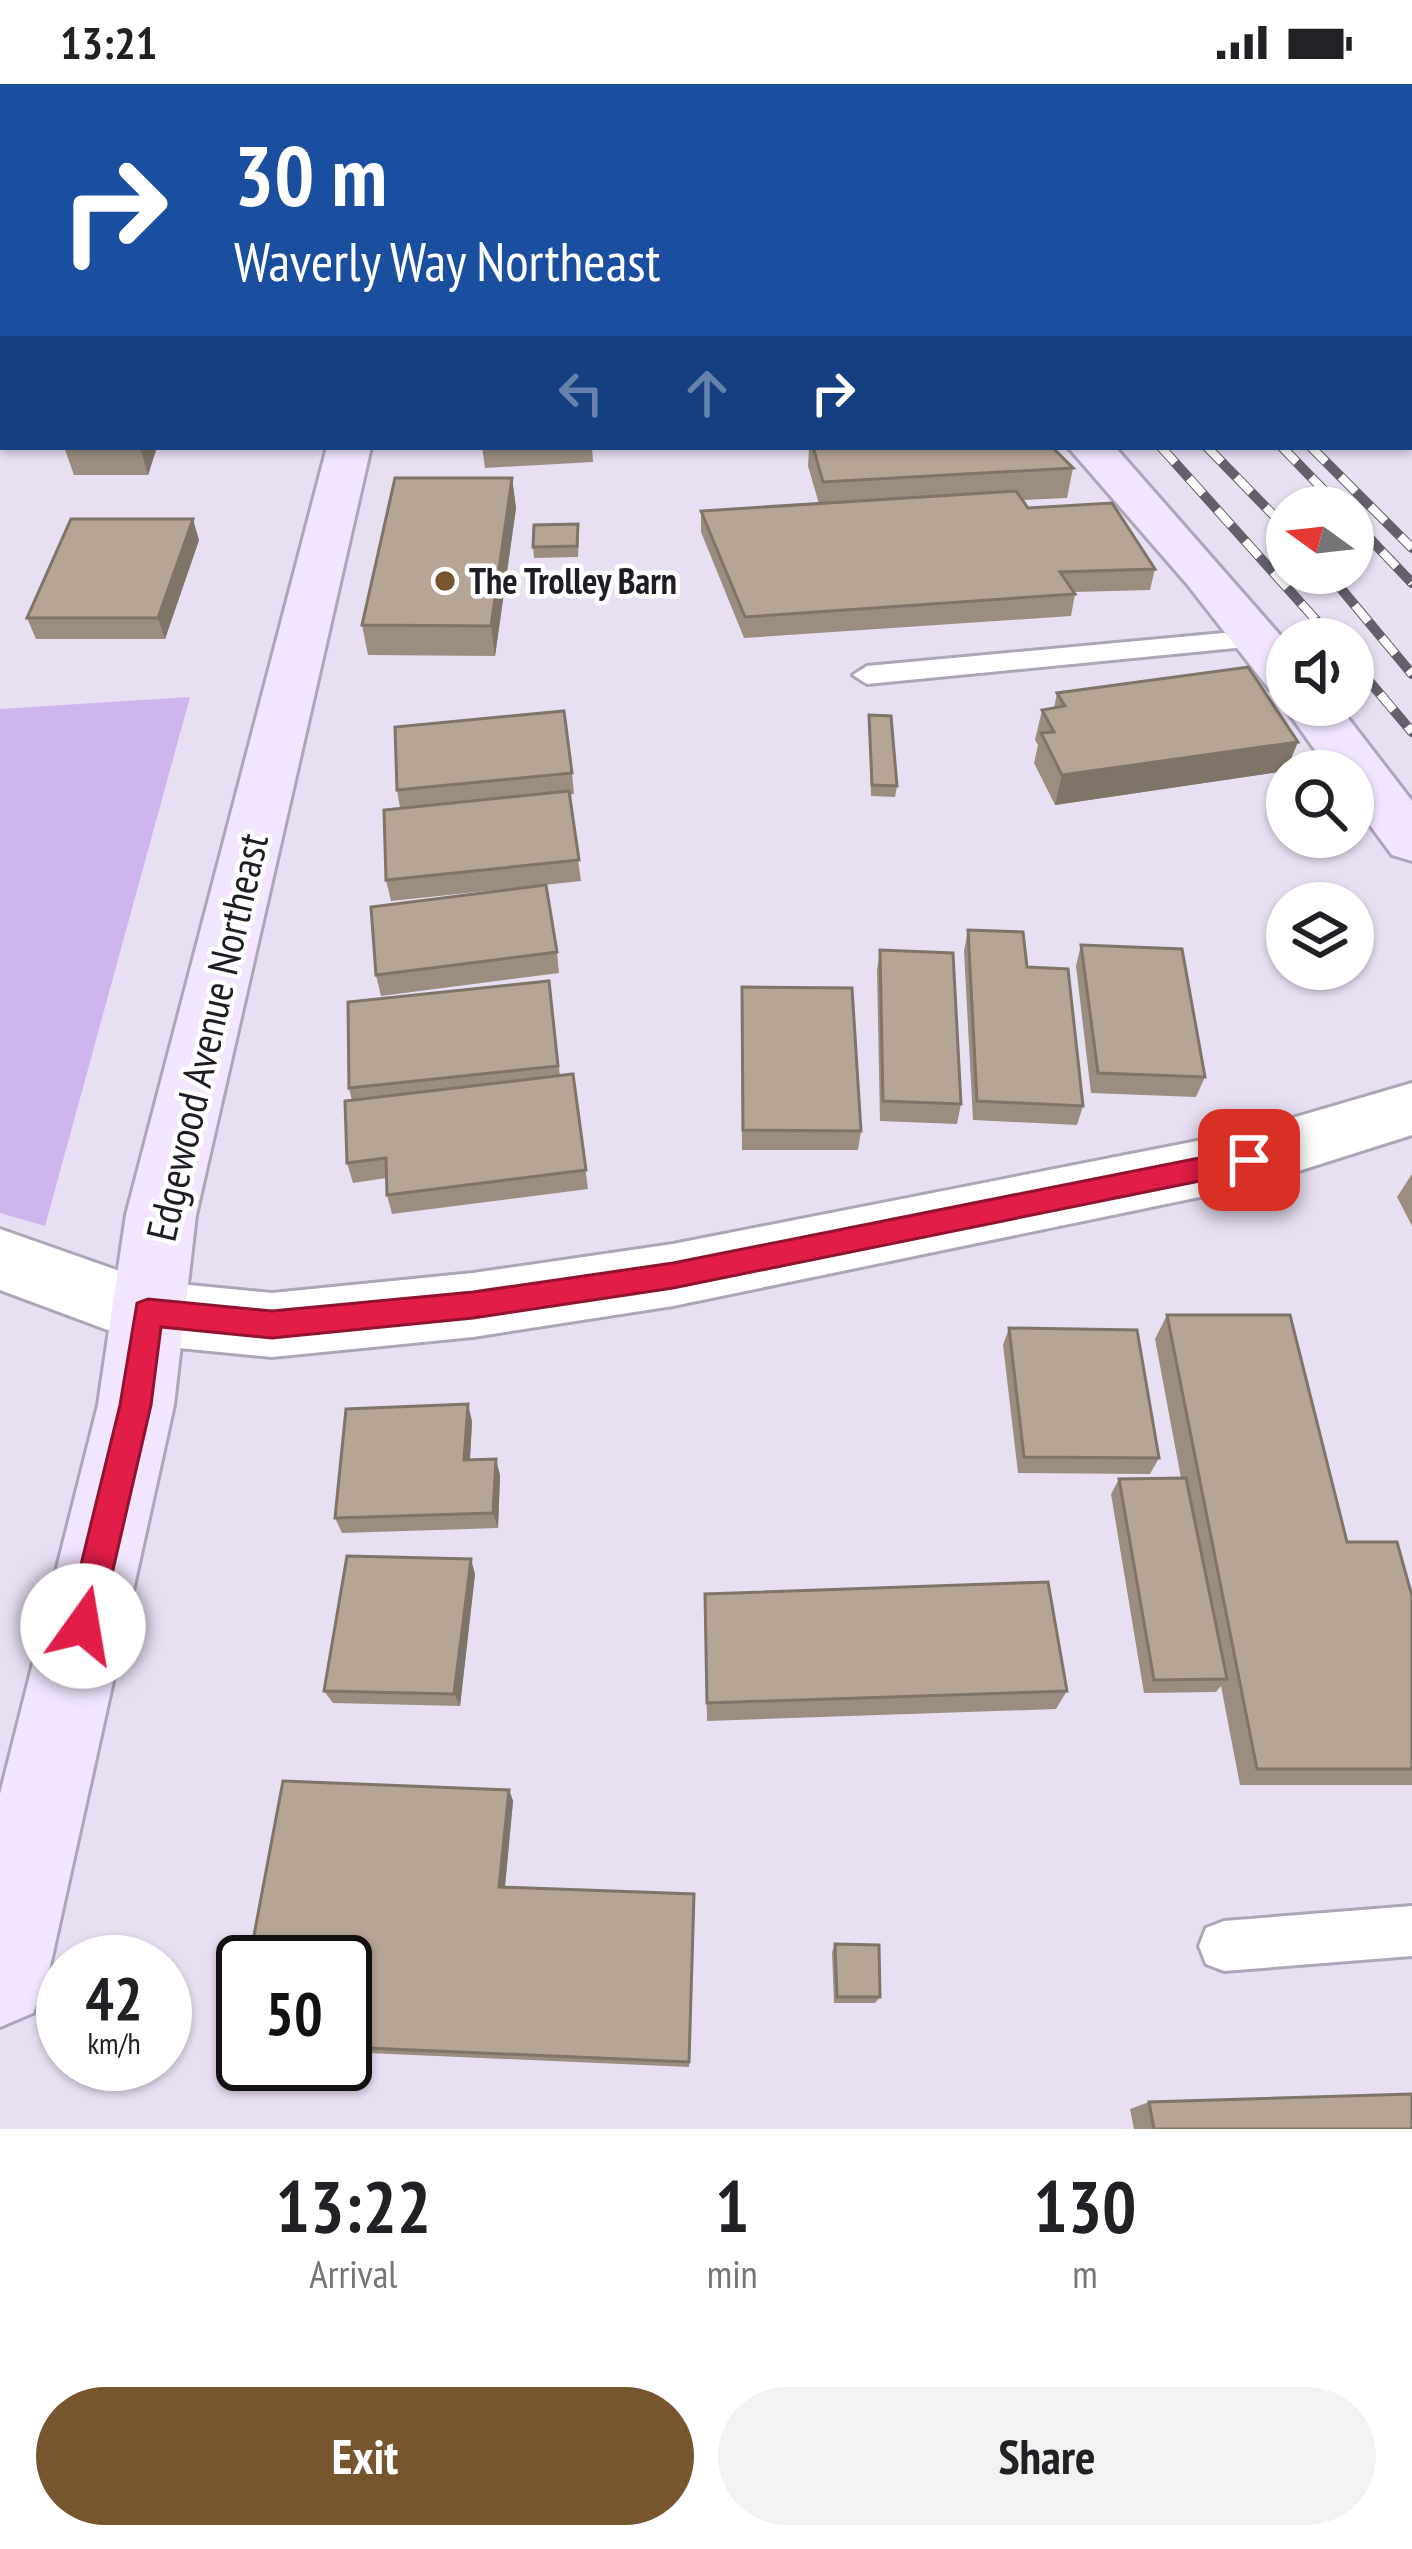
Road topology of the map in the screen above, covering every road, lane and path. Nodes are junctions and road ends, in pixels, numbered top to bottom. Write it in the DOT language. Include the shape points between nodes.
graph roads {
  1 [pos="348,450"];
  2 [pos="1093,450"];
  3 [pos="1266,651"];
  4 [pos="1266,658"];
  5 [pos="867,675"];
  6 [pos="1326,726"];
  7 [pos="1412,841"];
  8 [pos="1412,1109"];
  9 [pos="0,1259"];
  10 [pos="148,1312"];
  11 [pos="1412,1931"];
  12 [pos="1224,1946"];
  13 [pos="0,1980"];
  1 -- 10 [label="main road, Edgewood Avenue Northeast" via="161,1215"];
  2 -- 3 [label="main road"];
  4 -- 5 [label="lane"];
  6 -- 7 [label="main road"];
  8 -- 10 [label="street" via="1249,1160 673,1275 272,1325"];
  9 -- 10 [label="street"];
  10 -- 13 [label="main road, Edgewood Avenue Northeast" via="136,1405"];
  11 -- 12 [label="lane"];
}
